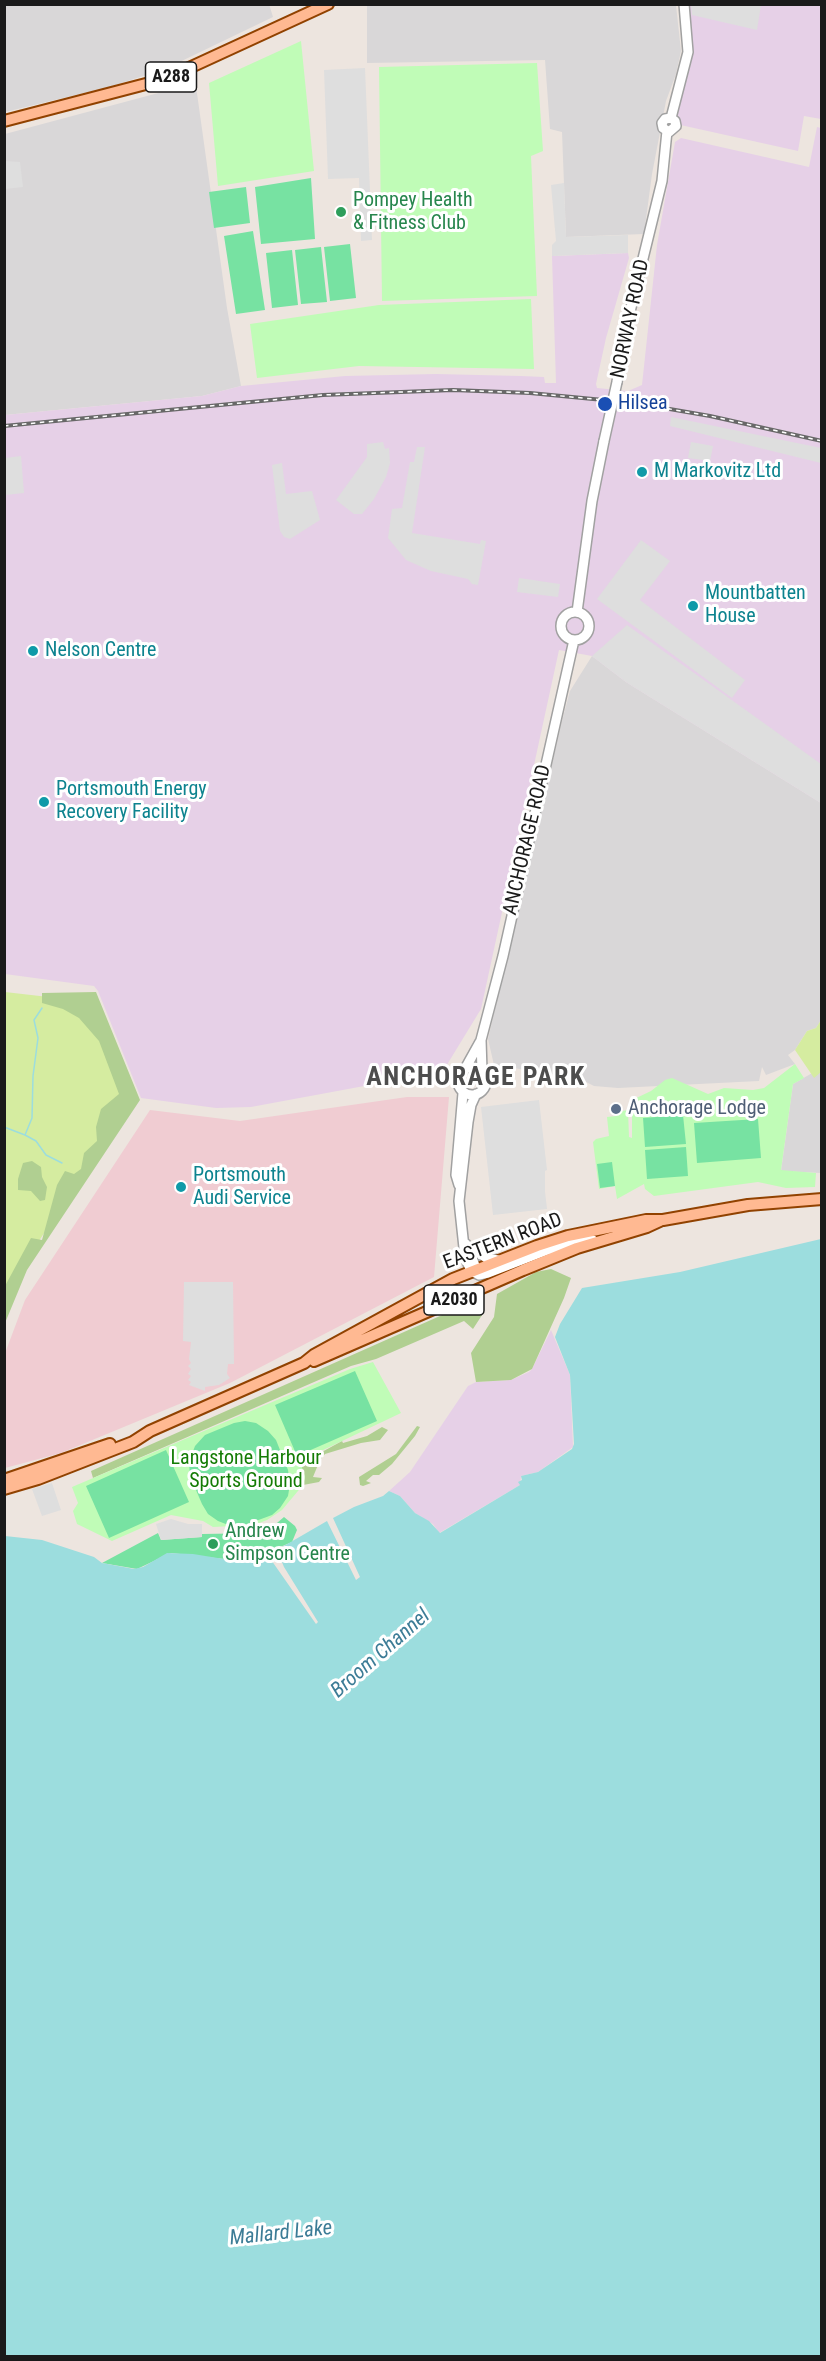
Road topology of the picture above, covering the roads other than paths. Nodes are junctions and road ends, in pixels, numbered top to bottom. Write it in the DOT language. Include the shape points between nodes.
graph roads {
  1 [pos="328,4"];
  2 [pos="684,4"];
  3 [pos="4,121"];
  4 [pos="577,612"];
  5 [pos="574,640"];
  6 [pos="481,1040"];
  7 [pos="465,1068"];
  8 [pos="482,1071"];
  9 [pos="463,1093"];
  10 [pos="476,1094"];
  11 [pos="459,1187"];
  12 [pos="822,1199"];
  13 [pos="663,1220"];
  14 [pos="464,1239"];
  15 [pos="605,1239"];
  16 [pos="498,1260"];
  17 [pos="476,1271"];
  18 [pos="483,1287"];
  19 [pos="304,1363"];
  20 [pos="150,1431"];
  21 [pos="4,1480"];
  22 [pos="4,1489"];
  1 -- 3 [label="main road, A288" via="165,79"];
  2 -- 4 [label="street, NORWAY ROAD, bridge" via="688,52 671,118 676,126 667,131 662,181 592,501"];
  4 -- 5 [label="street" via="585,617 588,629 585,636"];
  4 -- 5 [label="street" via="565,616 561,624 566,636"];
  5 -- 6 [label="street, ANCHORAGE ROAD"];
  6 -- 7 [label="street, ANCHORAGE ROAD"];
  6 -- 8 [label="street, ANCHORAGE ROAD"];
  7 -- 8 [label="street"];
  7 -- 9 [label="street" via="458,1077"];
  8 -- 10 [label="street" via="485,1085"];
  9 -- 10 [label="street"];
  9 -- 11 [label="street" via="456,1176"];
  10 -- 11 [label="street" via="469,1113"];
  11 -- 14 [label="street"];
  12 -- 13 [label="main road, EASTERN ROAD / A2030" via="734,1207"];
  13 -- 15 [label="main road, EASTERN ROAD / A2030"];
  13 -- 16 [label="main road, EASTERN ROAD / A2030" via="568,1236"];
  14 -- 16 [label="street" via="481,1256"];
  14 -- 17 [label="street" via="465,1257"];
  15 -- 17 [label="street" via="562,1246 492,1272"];
  15 -- 18 [label="main road, EASTERN ROAD / A2030"];
  16 -- 17 [label="main road, EASTERN ROAD / A2030"];
  17 -- 18 [label="street"];
  17 -- 19 [label="main road, EASTERN ROAD / A2030" via="418,1297"];
  18 -- 19 [label="main road, EASTERN ROAD / A2030"];
  19 -- 20 [label="main road, EASTERN ROAD / A2030"];
  20 -- 21 [label="main road, EASTERN ROAD / A2030"];
  20 -- 22 [label="main road, EASTERN ROAD / A2030" via="83,1462"];
}
